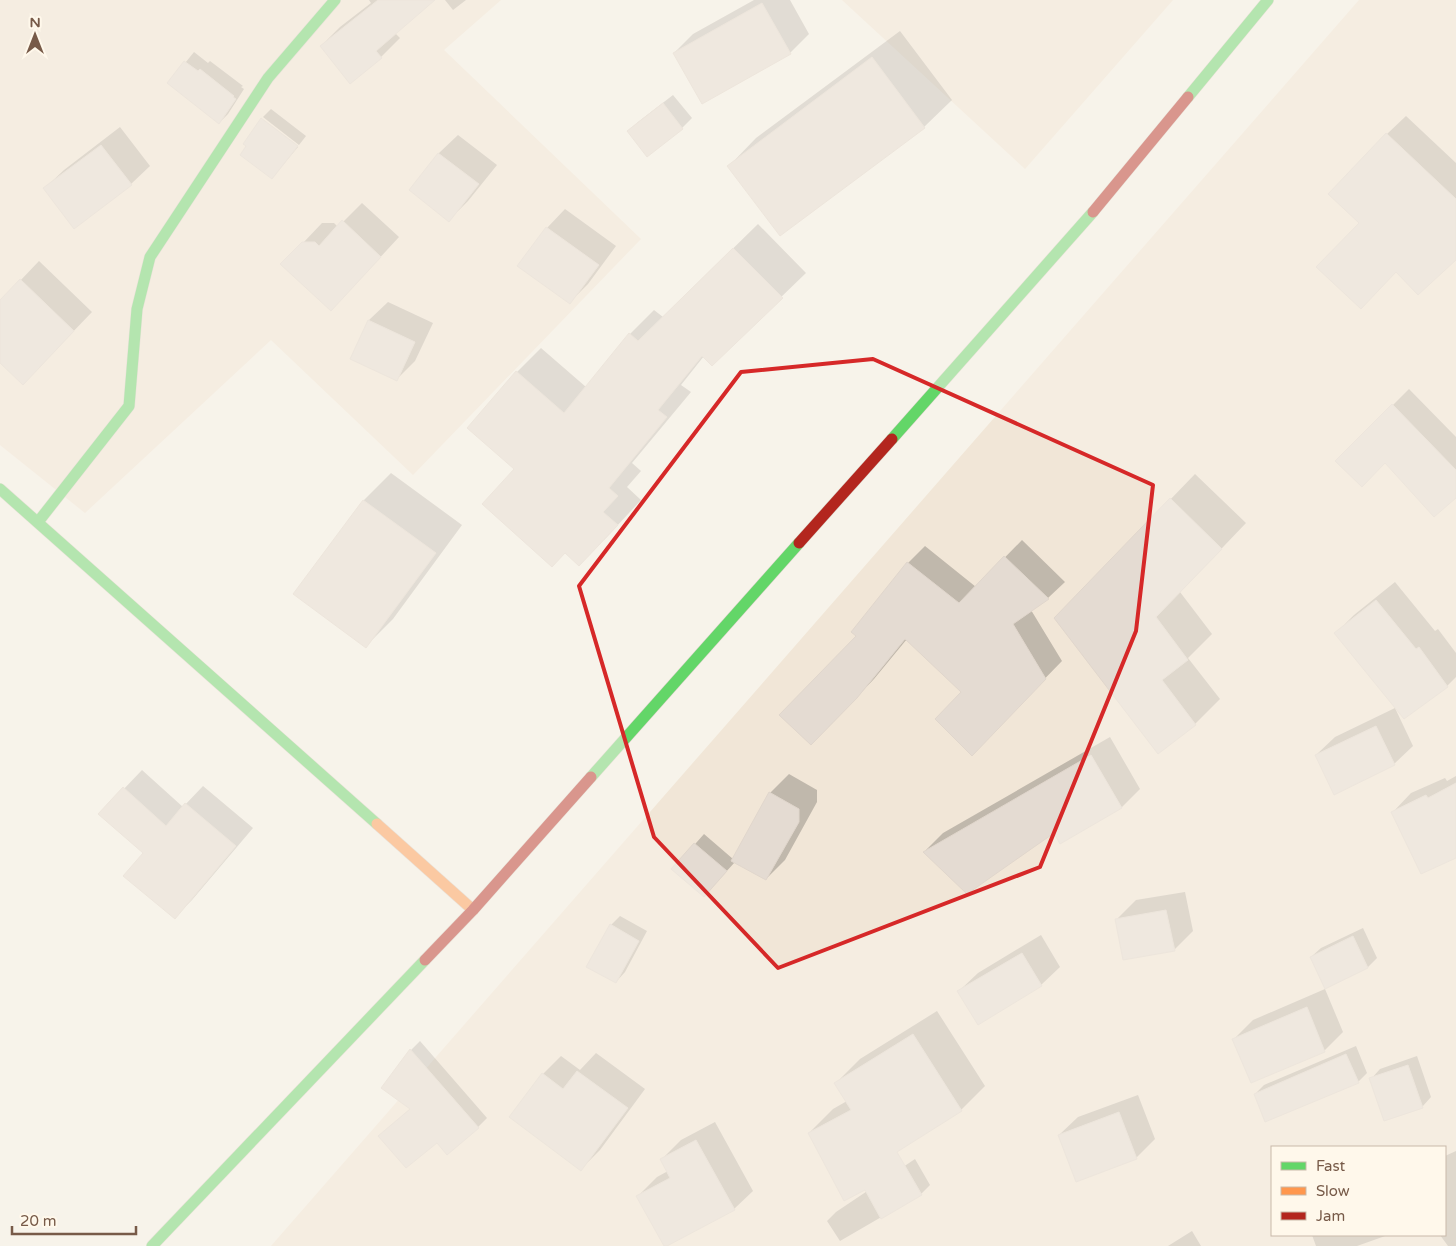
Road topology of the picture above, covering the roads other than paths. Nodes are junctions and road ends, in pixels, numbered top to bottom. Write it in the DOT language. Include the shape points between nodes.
graph roads {
  1 [pos="335,0"];
  2 [pos="1268,0"];
  3 [pos="0,489"];
  4 [pos="38,522"];
  5 [pos="473,910"];
  6 [pos="152,1246"];
  1 -- 4 [label="main road" via="268,78 150,257 138,309 128,406"];
  2 -- 5 [label="main road" via="1099,205"];
  3 -- 4 [label="main road"];
  4 -- 5 [label="main road"];
  5 -- 6 [label="main road"];
}
